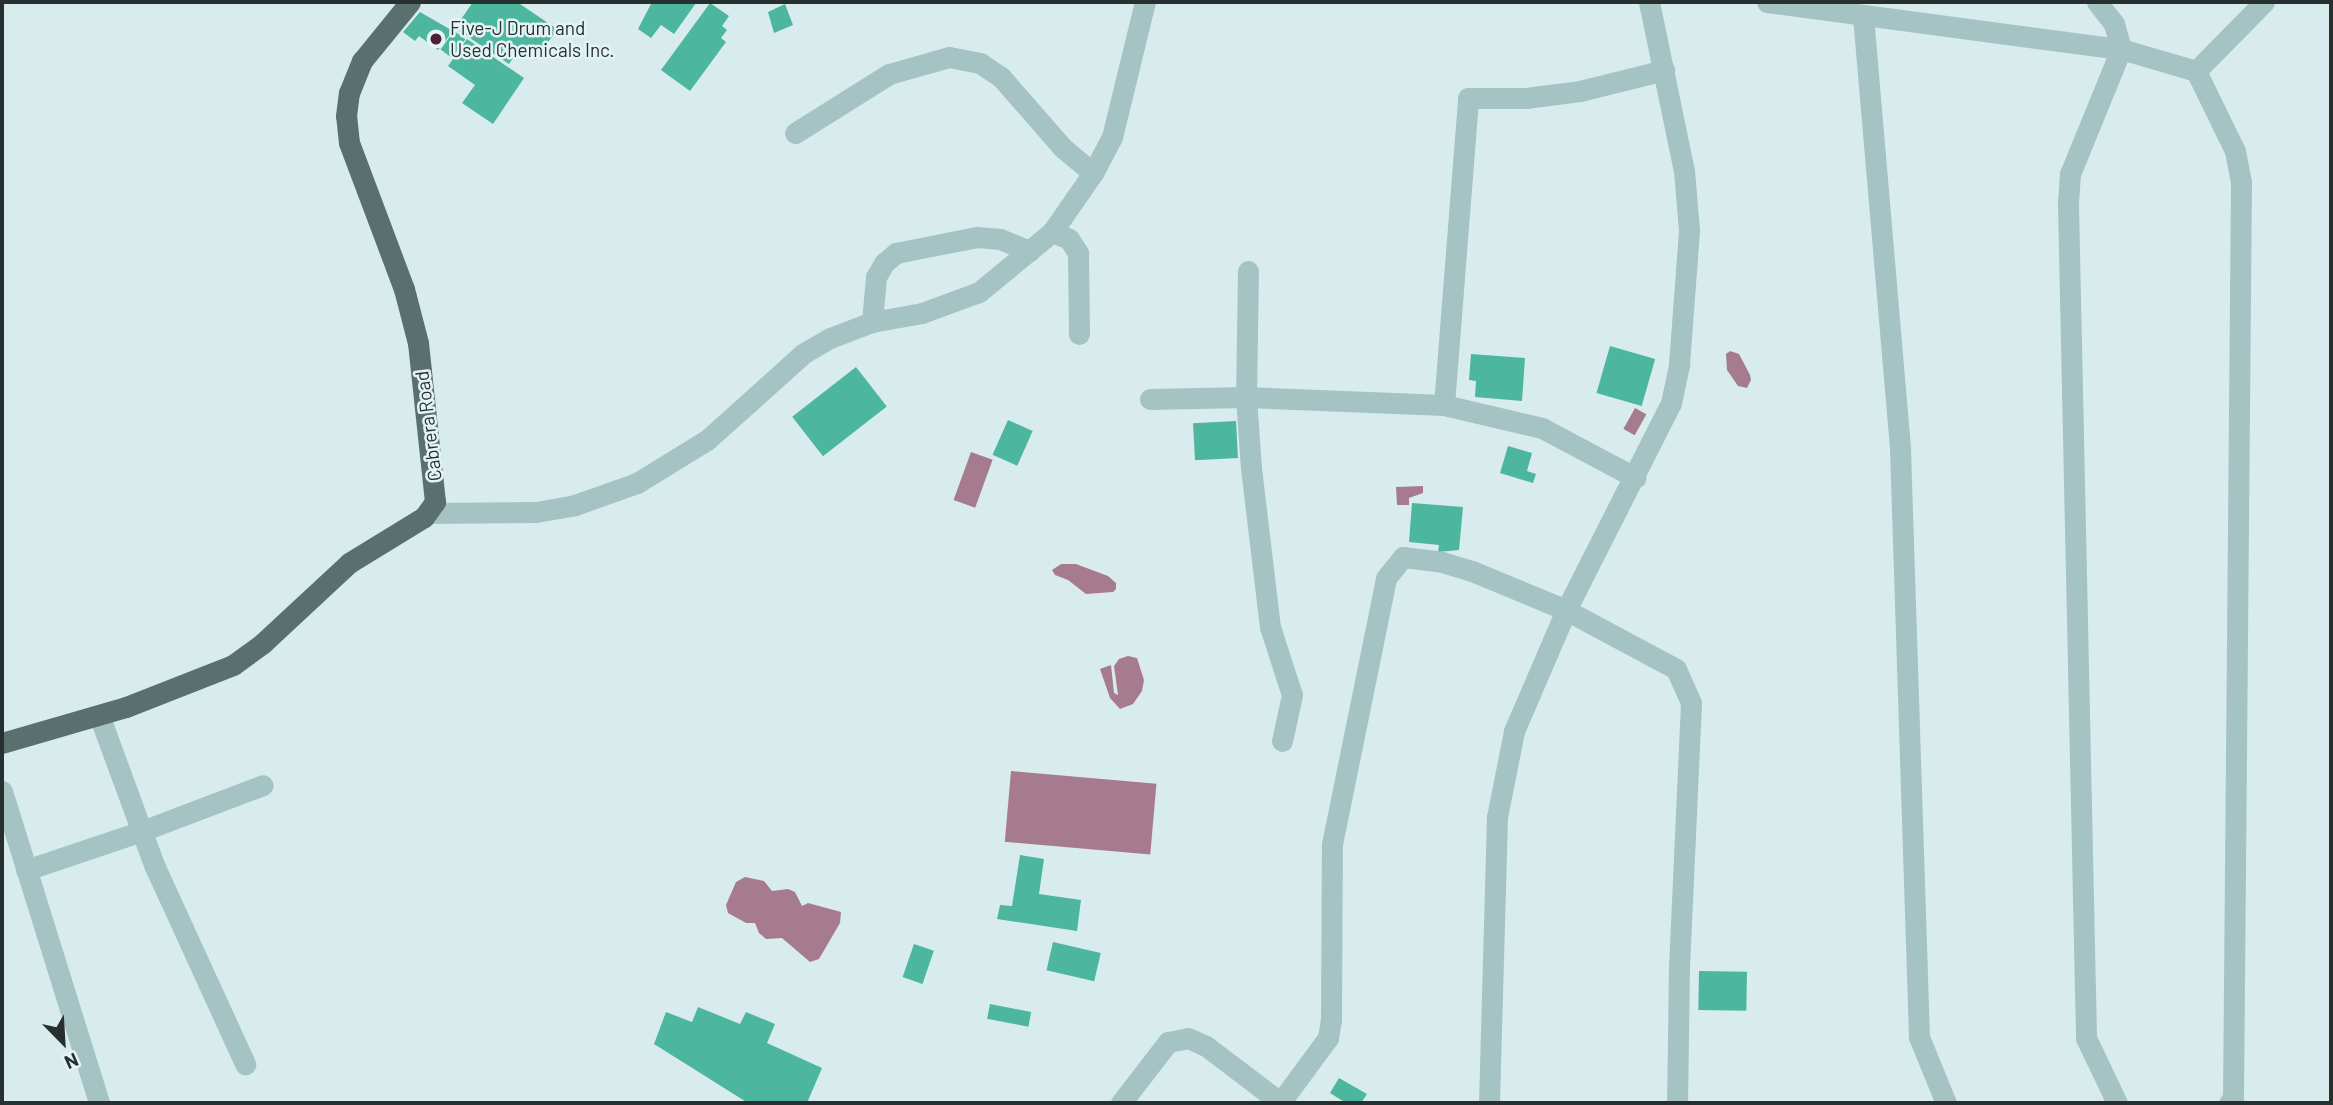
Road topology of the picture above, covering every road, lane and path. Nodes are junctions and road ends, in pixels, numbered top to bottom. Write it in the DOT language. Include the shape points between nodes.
graph roads {
  1 [pos="410,2"];
  2 [pos="1144,2"];
  3 [pos="1649,2"];
  4 [pos="1767,2"];
  5 [pos="2097,2"];
  6 [pos="2264,2"];
  7 [pos="1863,16"];
  8 [pos="2121,49"];
  9 [pos="1664,70"];
  10 [pos="2196,71"];
  11 [pos="795,133"];
  12 [pos="1093,173"];
  13 [pos="1052,232"];
  14 [pos="1030,251"];
  15 [pos="1248,271"];
  16 [pos="872,323"];
  17 [pos="1079,334"];
  18 [pos="1246,397"];
  19 [pos="1150,399"];
  20 [pos="1444,405"];
  21 [pos="1636,478"];
  22 [pos="428,513"];
  23 [pos="1566,610"];
  24 [pos="99,715"];
  25 [pos="1282,741"];
  26 [pos="2,743"];
  27 [pos="263,785"];
  28 [pos="2,791"];
  29 [pos="142,831"];
  30 [pos="26,870"];
  31 [pos="245,1064"];
  32 [pos="99,1103"];
  33 [pos="1121,1103"];
  34 [pos="1281,1103"];
  35 [pos="1489,1103"];
  36 [pos="1678,1103"];
  37 [pos="1946,1103"];
  38 [pos="2117,1103"];
  39 [pos="2229,1103"];
  1 -- 22 [label="main road, Cabrera Road" via="362,61 349,93 346,116 349,143 404,289 418,343 436,494"];
  2 -- 12 [label="street" via="1112,137"];
  3 -- 9 [label="street"];
  4 -- 7 [label="street"];
  5 -- 8 [label="street" via="2114,24"];
  6 -- 10 [label="street"];
  7 -- 8 [label="street"];
  7 -- 37 [label="street" via="1900,449 1919,1037"];
  8 -- 10 [label="street"];
  8 -- 38 [label="street" via="2070,174 2068,205 2086,1038"];
  9 -- 20 [label="street" via="1580,91 1526,98 1468,98"];
  9 -- 21 [label="street" via="1684,172 1688,243 1679,364 1671,403"];
  10 -- 39 [label="street" via="2235,151 2241,182 2233,1098"];
  11 -- 12 [label="street" via="889,74 949,57 980,64 1001,77 1063,148"];
  12 -- 13 [label="street"];
  13 -- 14 [label="street"];
  13 -- 17 [label="street" via="1069,239 1078,253"];
  14 -- 16 [label="street" via="979,292 922,313"];
  14 -- 16 [label="street" via="1000,239 977,237 896,253 876,277"];
  15 -- 18 [label="street"];
  16 -- 22 [label="street" via="804,353 706,440 637,483 575,505 536,512"];
  18 -- 19 [label="street"];
  18 -- 20 [label="street"];
  18 -- 25 [label="street" via="1270,627 1292,695"];
  20 -- 21 [label="street" via="1542,428"];
  21 -- 23 [label="street"];
  22 -- 24 [label="main road" via="355,558 233,665"];
  23 -- 34 [label="street" via="1442,562 1403,557 1387,578 1332,844 1332,1020 1328,1038"];
  23 -- 35 [label="street" via="1514,731 1497,817"];
  23 -- 36 [label="street" via="1676,668 1691,703"];
  24 -- 26 [label="main road"];
  24 -- 29 [label="street"];
  27 -- 29 [label="street"];
  28 -- 30 [label="street"];
  29 -- 30 [label="street"];
  29 -- 31 [label="street"];
  30 -- 32 [label="street"];
  33 -- 34 [label="street" via="1168,1042 1188,1038 1206,1046"];
}
